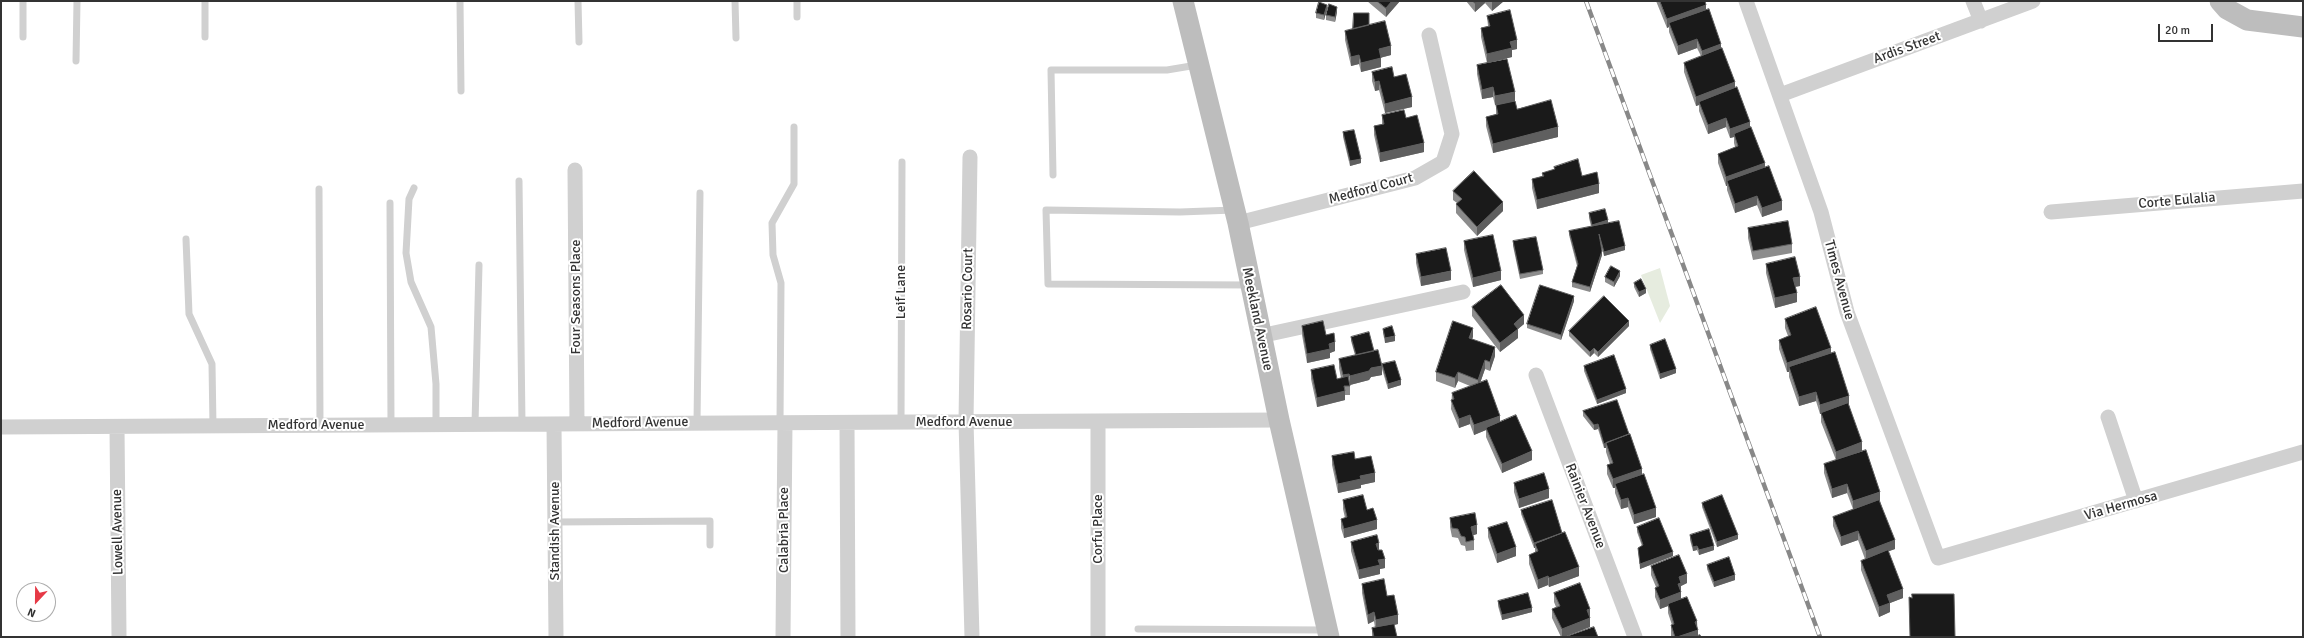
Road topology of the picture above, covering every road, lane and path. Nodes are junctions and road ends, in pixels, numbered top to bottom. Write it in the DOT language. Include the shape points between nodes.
graph roads {
  1 [pos="23,1"];
  2 [pos="77,1"];
  3 [pos="205,1"];
  4 [pos="460,1"];
  5 [pos="578,1"];
  6 [pos="735,1"];
  7 [pos="797,1"];
  8 [pos="1183,1"];
  9 [pos="1746,1"];
  10 [pos="1973,1"];
  11 [pos="2033,1"];
  12 [pos="2220,1"];
  13 [pos="797,17"];
  14 [pos="1980,21"];
  15 [pos="2303,27"];
  16 [pos="1430,34"];
  17 [pos="23,37"];
  18 [pos="205,37"];
  19 [pos="736,38"];
  20 [pos="579,42"];
  21 [pos="76,62"];
  22 [pos="1199,65"];
  23 [pos="461,91"];
  24 [pos="1780,95"];
  25 [pos="794,127"];
  26 [pos="970,157"];
  27 [pos="902,162"];
  28 [pos="575,170"];
  29 [pos="1053,175"];
  30 [pos="519,181"];
  31 [pos="414,188"];
  32 [pos="319,189"];
  33 [pos="2303,191"];
  34 [pos="700,193"];
  35 [pos="390,203"];
  36 [pos="2051,212"];
  37 [pos="1236,216"];
  38 [pos="186,239"];
  39 [pos="479,265"];
  40 [pos="1250,285"];
  41 [pos="1462,292"];
  42 [pos="1260,336"];
  43 [pos="1536,375"];
  44 [pos="2108,417"];
  45 [pos="1279,420"];
  46 [pos="966,421"];
  47 [pos="1098,421"];
  48 [pos="697,422"];
  49 [pos="901,422"];
  50 [pos="782,423"];
  51 [pos="847,423"];
  52 [pos="475,424"];
  53 [pos="522,424"];
  54 [pos="554,424"];
  55 [pos="577,424"];
  56 [pos="320,425"];
  57 [pos="391,425"];
  58 [pos="436,425"];
  59 [pos="213,426"];
  60 [pos="1,427"];
  61 [pos="117,427"];
  62 [pos="2303,452"];
  63 [pos="2136,501"];
  64 [pos="555,522"];
  65 [pos="710,545"];
  66 [pos="1938,558"];
  67 [pos="1138,630"];
  68 [pos="1328,634"];
  69 [pos="119,637"];
  70 [pos="556,637"];
  71 [pos="783,637"];
  72 [pos="848,637"];
  73 [pos="972,637"];
  74 [pos="1098,637"];
  75 [pos="1635,637"];
  1 -- 17 [label="lane"];
  2 -- 21 [label="lane"];
  3 -- 18 [label="lane"];
  4 -- 23 [label="lane"];
  5 -- 20 [label="lane"];
  6 -- 19 [label="lane"];
  7 -- 13 [label="lane"];
  8 -- 22 [label="main road, Meekland Avenue"];
  9 -- 24 [label="street, Times Avenue"];
  10 -- 14 [label="street"];
  11 -- 14 [label="street, Ardis Street"];
  12 -- 15 [label="main road" via="2227,9 2247,20"];
  14 -- 24 [label="street, Ardis Street"];
  16 -- 37 [label="street, Medford Court" via="1452,134 1443,162 1415,178"];
  22 -- 29 [label="lane" via="1167,70 1051,70"];
  22 -- 37 [label="main road, Meekland Avenue"];
  24 -- 66 [label="street, Times Avenue" via="1821,212 1847,312"];
  25 -- 50 [label="lane" via="794,184 772,223 773,254 781,283"];
  26 -- 46 [label="street, Rosario Court"];
  27 -- 49 [label="lane, Leif Lane"];
  28 -- 55 [label="street, Four Seasons Place"];
  30 -- 53 [label="lane"];
  31 -- 58 [label="lane" via="409,199 406,253 412,282 431,327 436,384"];
  32 -- 56 [label="lane"];
  33 -- 36 [label="street, Corte Eulalia"];
  34 -- 48 [label="lane"];
  35 -- 57 [label="lane"];
  37 -- 40 [label="main road, Meekland Avenue"];
  37 -- 40 [label="lane" via="1180,212 1046,210 1048,284"];
  38 -- 59 [label="lane" via="189,314 212,364"];
  39 -- 52 [label="lane"];
  40 -- 42 [label="main road, Meekland Avenue"];
  41 -- 42 [label="street"];
  42 -- 45 [label="main road, Meekland Avenue"];
  43 -- 75 [label="street, Rainier Avenue"];
  44 -- 63 [label="street"];
  45 -- 47 [label="street, Medford Avenue"];
  45 -- 68 [label="main road, Meekland Avenue"];
  46 -- 47 [label="street, Medford Avenue"];
  46 -- 49 [label="street, Medford Avenue"];
  46 -- 73 [label="street, Rosario Court"];
  47 -- 74 [label="street, Corfu Place"];
  48 -- 50 [label="street, Medford Avenue"];
  48 -- 55 [label="street, Medford Avenue"];
  49 -- 51 [label="street, Medford Avenue"];
  50 -- 51 [label="street, Medford Avenue"];
  50 -- 71 [label="street, Calabria Place"];
  51 -- 72 [label="street"];
  52 -- 53 [label="street, Medford Avenue"];
  52 -- 58 [label="street, Medford Avenue"];
  53 -- 54 [label="street, Medford Avenue"];
  54 -- 55 [label="street, Medford Avenue"];
  54 -- 64 [label="street, Standish Avenue"];
  56 -- 57 [label="street, Medford Avenue"];
  56 -- 59 [label="street, Medford Avenue"];
  57 -- 58 [label="street, Medford Avenue"];
  59 -- 61 [label="street, Medford Avenue"];
  60 -- 61 [label="street, Medford Avenue"];
  61 -- 69 [label="street, Lowell Avenue"];
  62 -- 63 [label="street, Via Hermosa"];
  63 -- 66 [label="street, Via Hermosa"];
  64 -- 65 [label="lane" via="710,521"];
  64 -- 70 [label="street, Standish Avenue"];
  67 -- 68 [label="lane"];
}
